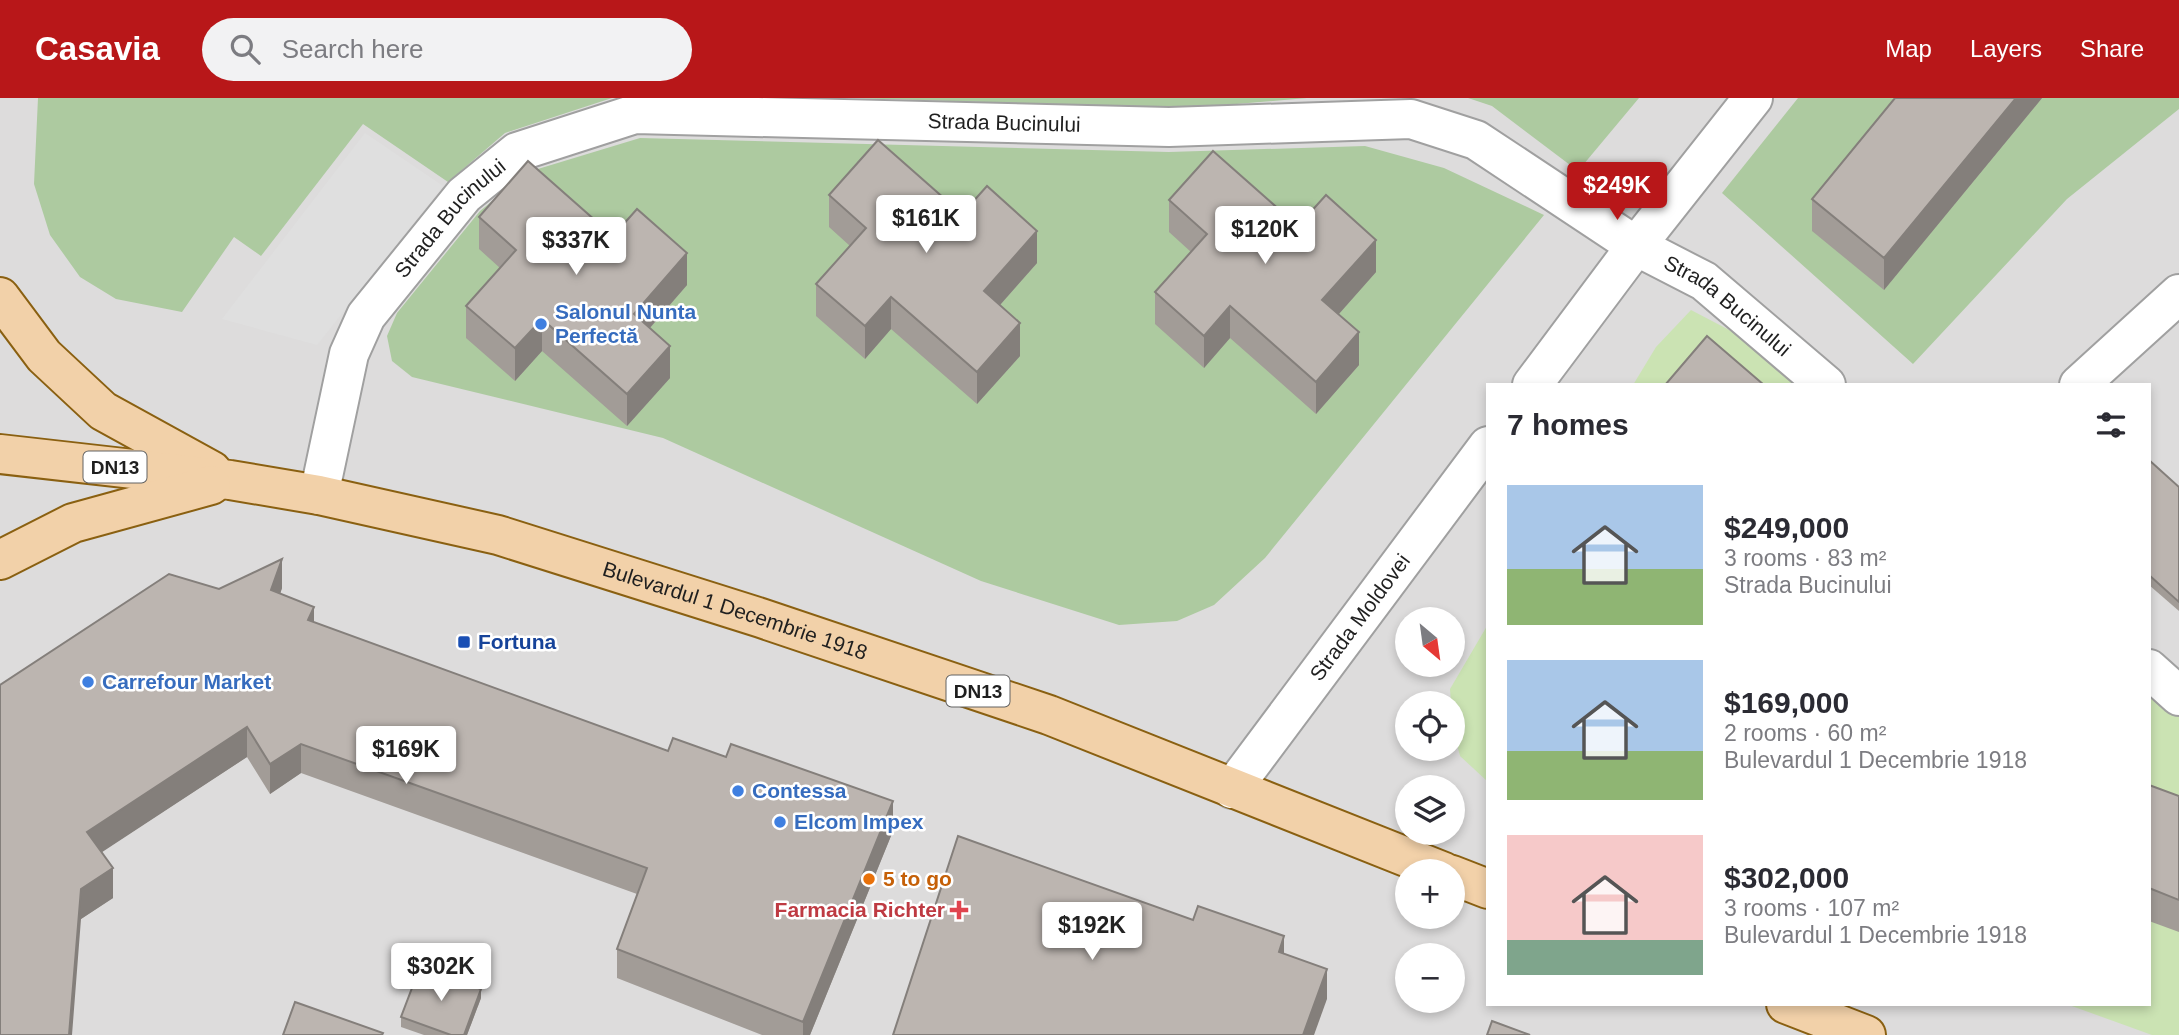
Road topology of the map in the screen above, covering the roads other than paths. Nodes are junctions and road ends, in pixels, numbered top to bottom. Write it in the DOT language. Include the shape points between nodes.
graph roads {
  1 [pos="1753,98"];
  2 [pos="1636,246"];
  3 [pos="2179,294"];
  4 [pos="0,297"];
  5 [pos="1533,383"];
  6 [pos="1824,383"];
  7 [pos="2082,383"];
  8 [pos="1486,449"];
  9 [pos="0,454"];
  10 [pos="230,480"];
  11 [pos="319,495"];
  12 [pos="0,560"];
  13 [pos="2151,672"];
  14 [pos="2179,696"];
  15 [pos="1232,789"];
  16 [pos="1411,859"];
  17 [pos="1465,880"];
  18 [pos="1486,888"];
  19 [pos="1791,1006"];
  20 [pos="1866,1035"];
  1 -- 2 [label="street"];
  2 -- 5 [label="street"];
  2 -- 6 [label="street, Strada Bucinului" via="1703,281"];
  2 -- 11 [label="street, Strada Bucinului" via="1476,140 1411,119 1169,127 635,114 517,152 464,195 366,316 349,354"];
  3 -- 7 [label="street"];
  4 -- 10 [label="main road" via="44,356 103,411"];
  8 -- 15 [label="street, Strada Moldovei"];
  9 -- 10 [label="main road, Bulevardul 1 Decembrie 1918 / DN13"];
  10 -- 11 [label="main road, Bulevardul 1 Decembrie 1918 / DN13"];
  10 -- 12 [label="main road" via="73,523"];
  11 -- 15 [label="main road, Bulevardul 1 Decembrie 1918 / DN13" via="498,535 720,604 1049,715"];
  13 -- 14 [label="street"];
  15 -- 16 [label="main road, Bulevardul 1 Decembrie 1918 / DN13"];
  17 -- 18 [label="main road"];
  19 -- 20 [label="main road"];
}
